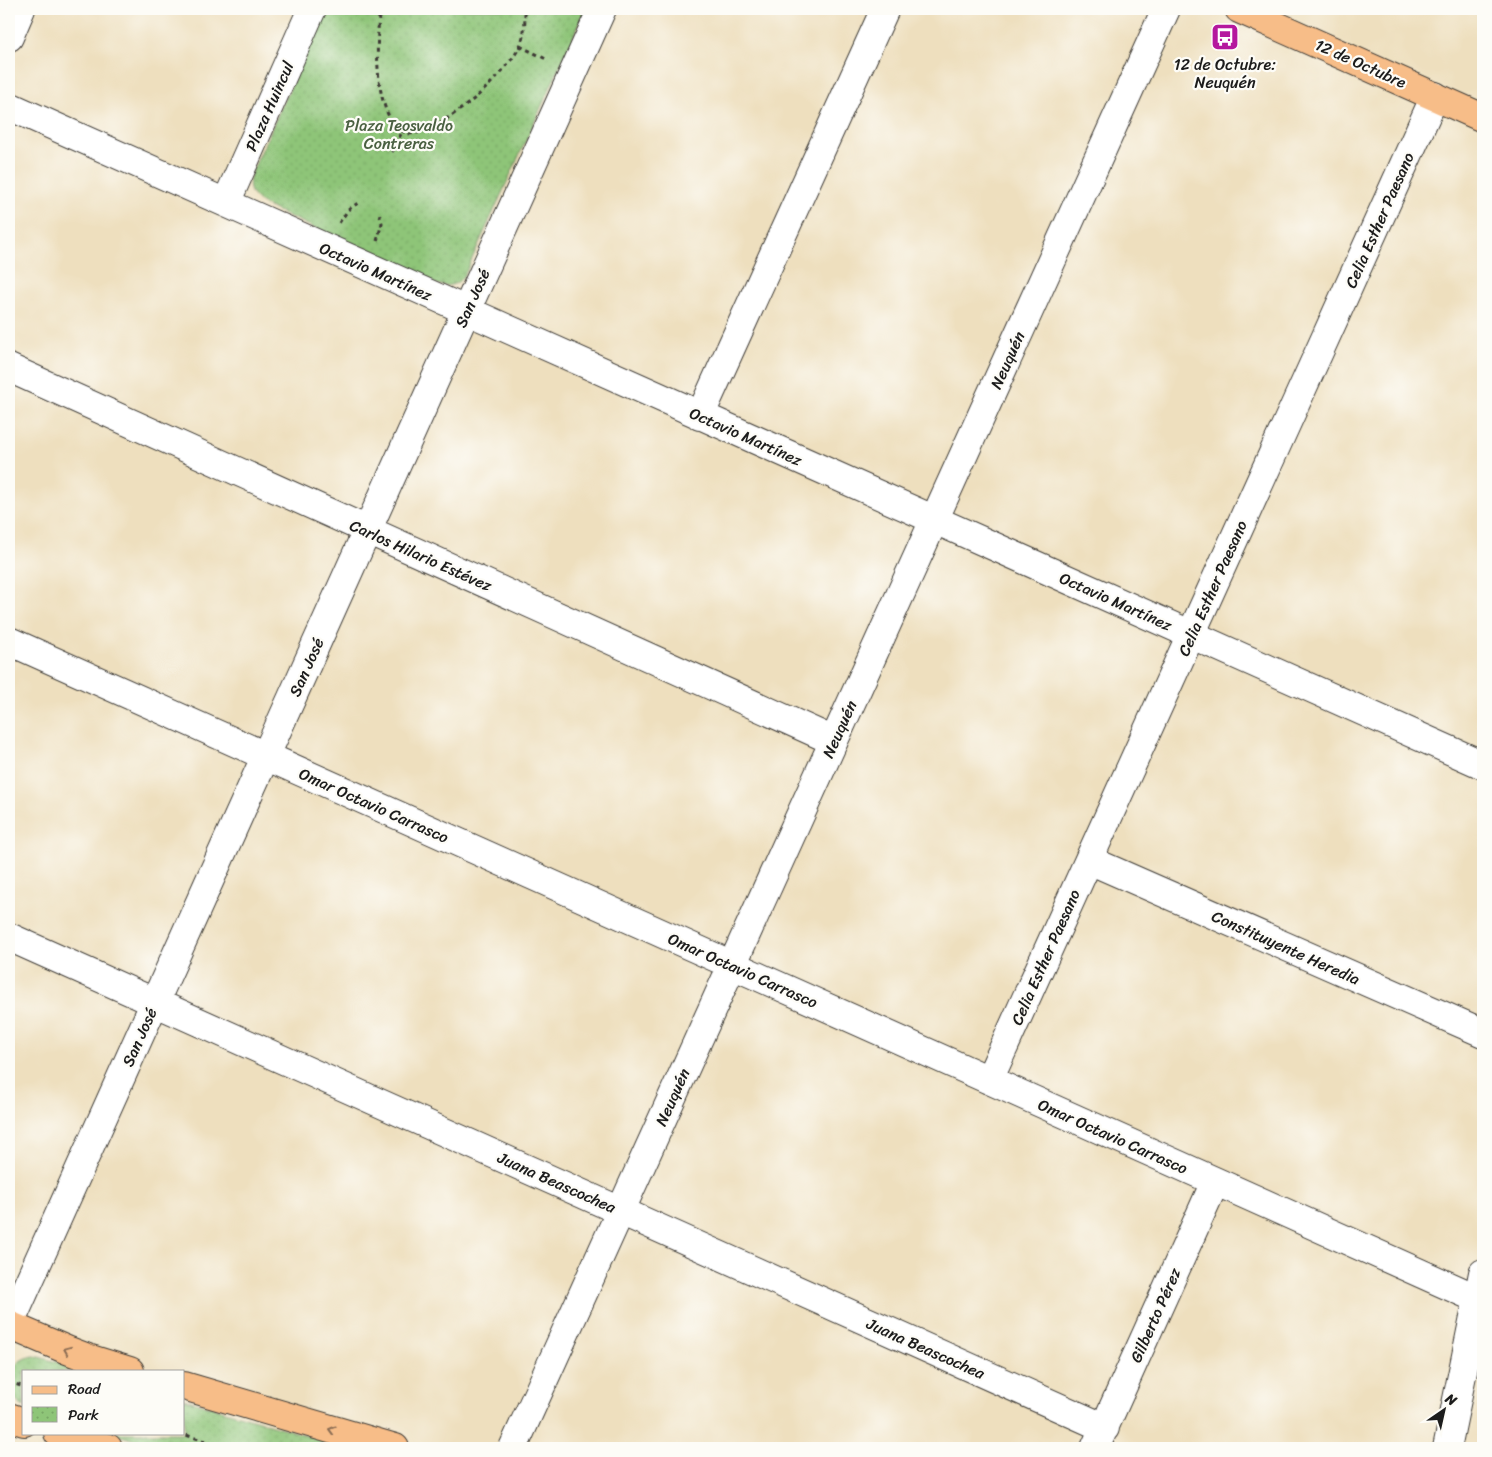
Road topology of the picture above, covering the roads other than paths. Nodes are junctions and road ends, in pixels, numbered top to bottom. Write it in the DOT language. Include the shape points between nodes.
graph roads {
  1 [pos="21,9"];
  2 [pos="312,9"];
  3 [pos="602,9"];
  4 [pos="885,9"];
  5 [pos="1166,9"];
  6 [pos="1239,9"];
  7 [pos="9,36"];
  8 [pos="1435,96"];
  9 [pos="9,106"];
  10 [pos="1483,118"];
  11 [pos="226,203"];
  12 [pos="466,311"];
  13 [pos="9,368"];
  14 [pos="700,416"];
  15 [pos="934,520"];
  16 [pos="368,530"];
  17 [pos="1191,635"];
  18 [pos="9,641"];
  19 [pos="834,741"];
  20 [pos="266,756"];
  21 [pos="1483,765"];
  22 [pos="1089,860"];
  23 [pos="9,937"];
  24 [pos="732,965"];
  25 [pos="155,1002"];
  26 [pos="1483,1033"];
  27 [pos="989,1080"];
  28 [pos="1215,1182"];
  29 [pos="621,1211"];
  30 [pos="1483,1273"];
  31 [pos="1478,1299"];
  32 [pos="9,1325"];
  33 [pos="127,1370"];
  34 [pos="185,1386"];
  35 [pos="9,1417"];
  36 [pos="22,1421"];
  37 [pos="61,1434"];
  38 [pos="1100,1438"];
  39 [pos="108,1448"];
  40 [pos="395,1448"];
  41 [pos="513,1448"];
  42 [pos="1447,1448"];
  1 -- 7 [label="street"];
  2 -- 11 [label="street, Plaza Huincul"];
  3 -- 12 [label="street, San José"];
  4 -- 14 [label="street"];
  5 -- 15 [label="street, Neuquén"];
  6 -- 8 [label="main road, 12 de Octubre"];
  8 -- 10 [label="main road, 12 de Octubre"];
  8 -- 17 [label="street, Celia Esther Paesano"];
  9 -- 11 [label="street, Octavio Martínez"];
  11 -- 12 [label="street, Octavio Martínez"];
  12 -- 14 [label="street, Octavio Martínez"];
  12 -- 16 [label="street, San José"];
  13 -- 16 [label="street, Carlos Hilario Estévez"];
  14 -- 15 [label="street, Octavio Martínez"];
  15 -- 17 [label="street, Octavio Martínez"];
  15 -- 19 [label="street, Neuquén"];
  16 -- 19 [label="street, Carlos Hilario Estévez"];
  16 -- 20 [label="street, San José"];
  17 -- 21 [label="street, Octavio Martínez"];
  17 -- 22 [label="street, Celia Esther Paesano"];
  18 -- 20 [label="street, Omar Octavio Carrasco"];
  19 -- 24 [label="street, Neuquén"];
  20 -- 24 [label="street, Omar Octavio Carrasco"];
  20 -- 25 [label="street, San José"];
  22 -- 26 [label="street, Constituyente Heredia"];
  22 -- 27 [label="street, Celia Esther Paesano"];
  23 -- 25 [label="street, Juana Beascochea"];
  24 -- 27 [label="street, Omar Octavio Carrasco"];
  24 -- 29 [label="street, Neuquén"];
  25 -- 29 [label="street, Juana Beascochea"];
  25 -- 32 [label="street, San José"];
  27 -- 28 [label="street, Omar Octavio Carrasco"];
  28 -- 31 [label="street, Omar Octavio Carrasco"];
  28 -- 38 [label="street, Gilberto Pérez"];
  29 -- 38 [label="street, Juana Beascochea"];
  29 -- 41 [label="street, Neuquén"];
  30 -- 31 [label="street"];
  31 -- 42 [label="street"];
  33 -- 32 [label="main road, one-way" via="67,1350"];
  40 -- 34 [label="main road, one-way"];
  35 -- 36 [label="main road"];
  37 -- 39 [label="main road"];
}
